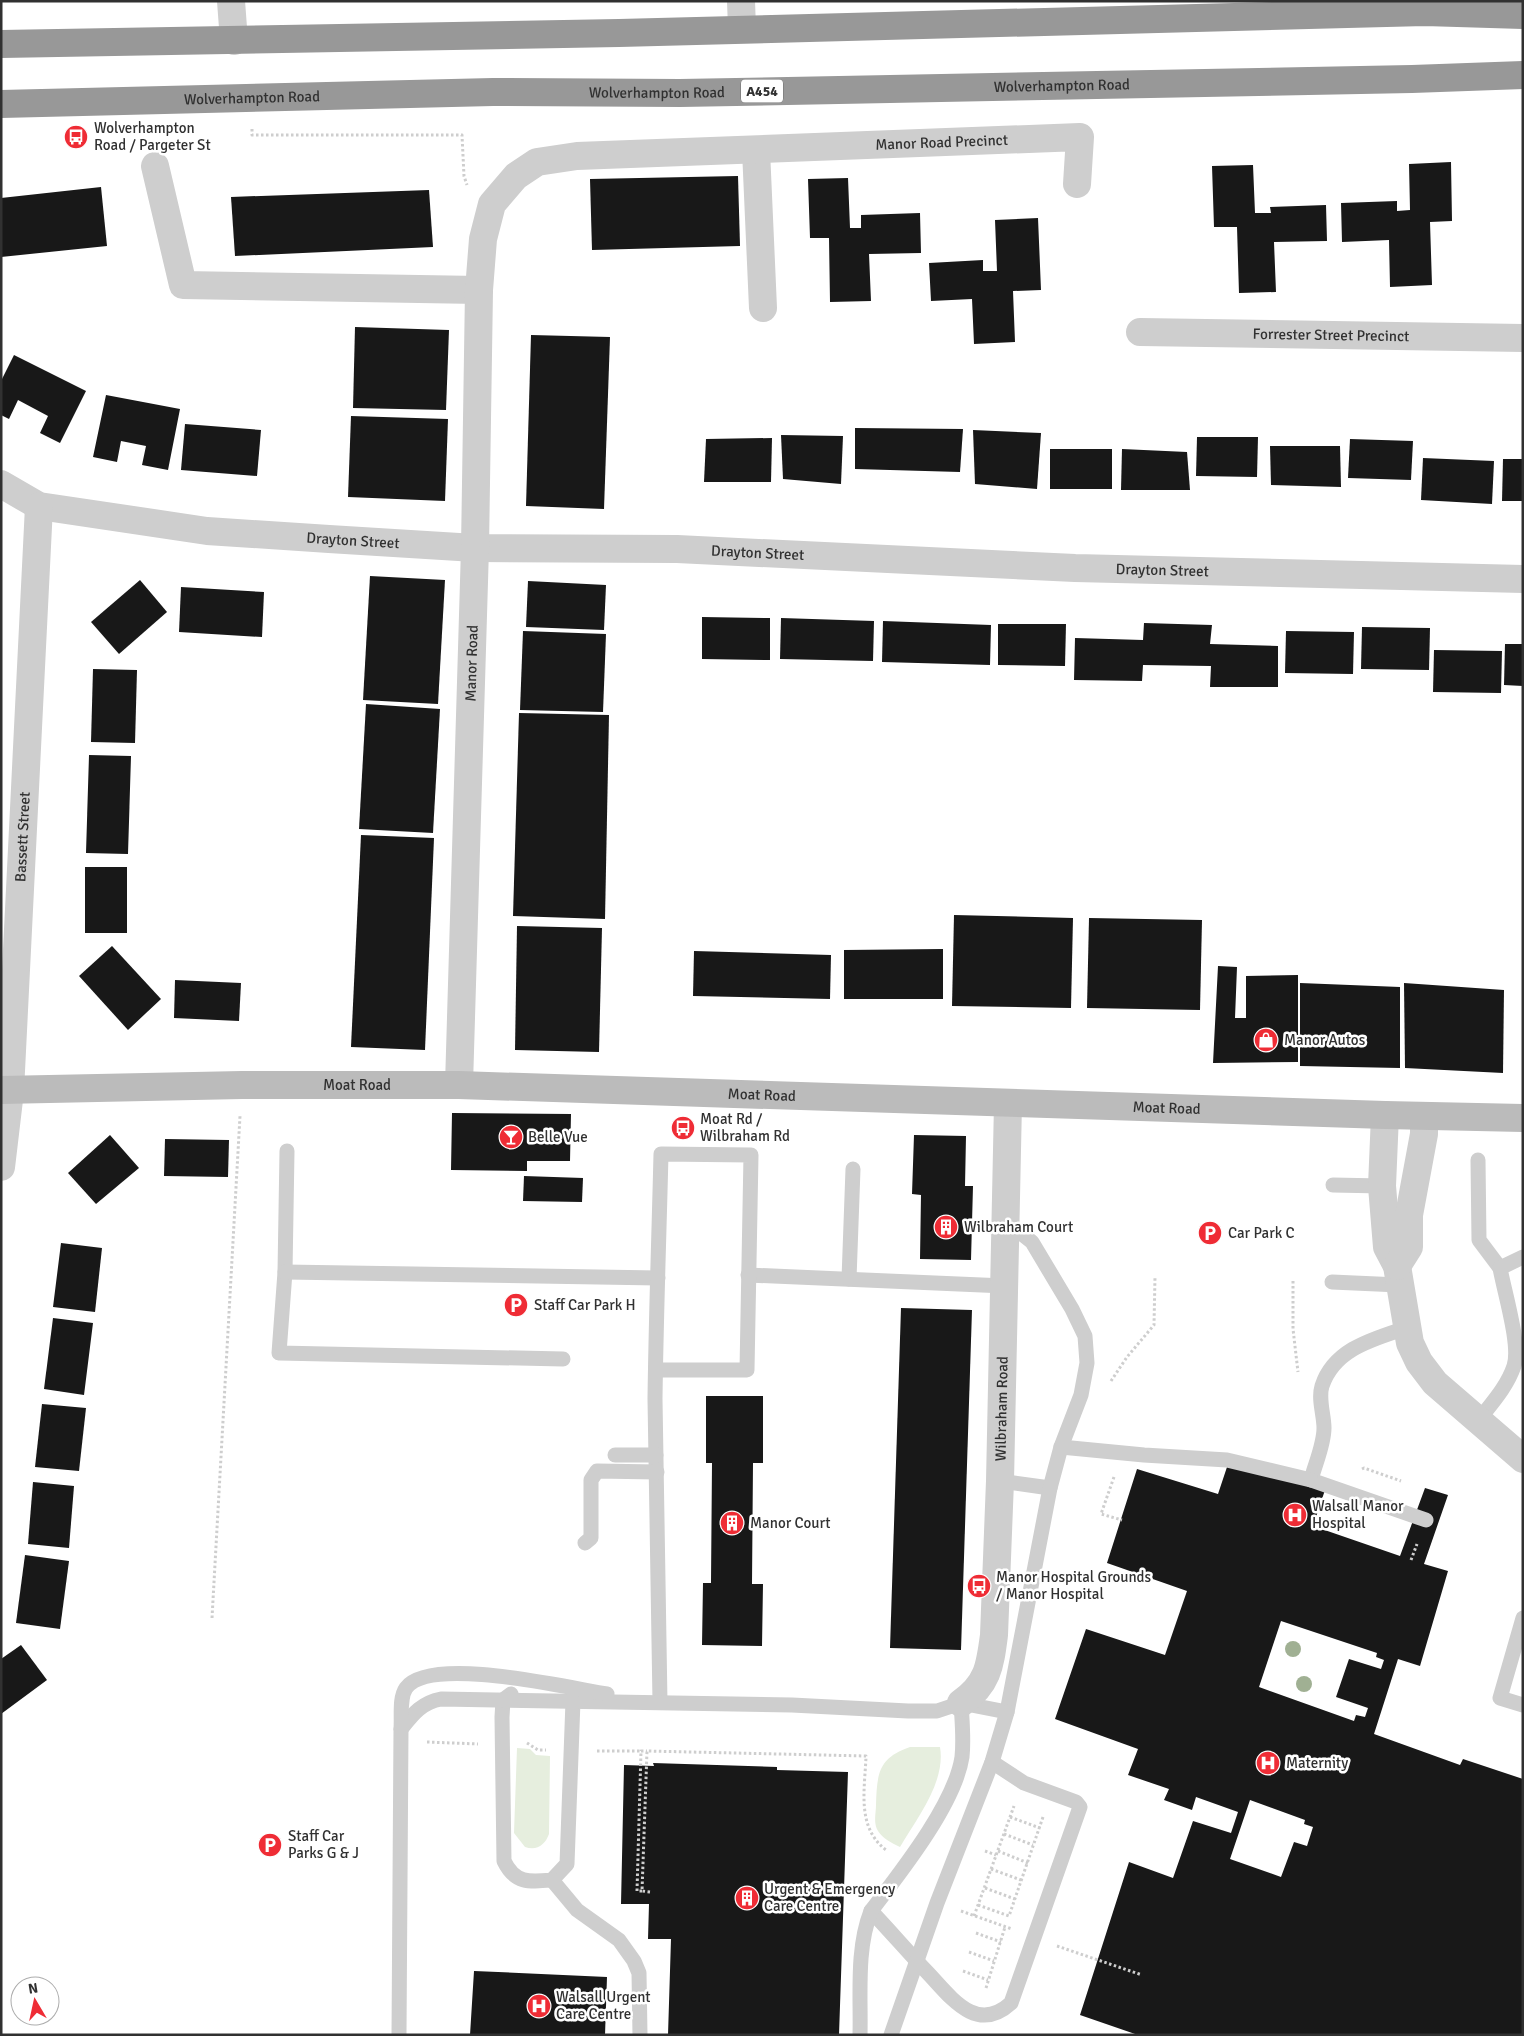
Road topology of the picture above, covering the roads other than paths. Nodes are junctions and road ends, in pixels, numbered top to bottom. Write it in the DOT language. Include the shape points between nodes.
graph roads {
  1 [pos="231,1"];
  2 [pos="741,1"];
  3 [pos="1523,3"];
  4 [pos="1426,12"];
  5 [pos="1523,15"];
  6 [pos="742,28"];
  7 [pos="234,41"];
  8 [pos="1,44"];
  9 [pos="1523,75"];
  10 [pos="1,104"];
  11 [pos="756,150"];
  12 [pos="156,166"];
  13 [pos="1077,184"];
  14 [pos="483,239"];
  15 [pos="479,290"];
  16 [pos="763,308"];
  17 [pos="1140,332"];
  18 [pos="1523,338"];
  19 [pos="1,484"];
  20 [pos="39,506"];
  21 [pos="475,548"];
  22 [pos="1523,579"];
  23 [pos="459,1086"];
  24 [pos="6,1090"];
  25 [pos="1008,1103"];
  26 [pos="1385,1116"];
  27 [pos="1424,1116"];
  28 [pos="1523,1118"];
  29 [pos="287,1151"];
  30 [pos="1478,1160"];
  31 [pos="1,1167"];
  32 [pos="853,1169"];
  33 [pos="1333,1185"];
  34 [pos="1382,1186"];
  35 [pos="1006,1221"];
  36 [pos="1523,1257"];
  37 [pos="1500,1268"];
  38 [pos="285,1272"];
  39 [pos="748,1275"];
  40 [pos="1398,1275"];
  41 [pos="658,1278"];
  42 [pos="849,1279"];
  43 [pos="1332,1282"];
  44 [pos="1005,1286"];
  45 [pos="1406,1328"];
  46 [pos="563,1358"];
  47 [pos="656,1370"];
  48 [pos="1478,1421"];
  49 [pos="1061,1447"];
  50 [pos="616,1456"];
  51 [pos="656,1456"];
  52 [pos="1523,1458"];
  53 [pos="657,1472"];
  54 [pos="1311,1480"];
  55 [pos="1000,1481"];
  56 [pos="1050,1488"];
  57 [pos="1426,1520"];
  58 [pos="585,1543"];
  59 [pos="1523,1618"];
  60 [pos="528,1681"];
  61 [pos="502,1700"];
  62 [pos="573,1701"];
  63 [pos="660,1702"];
  64 [pos="961,1703"];
  65 [pos="1523,1705"];
  66 [pos="1007,1712"];
  67 [pos="401,1729"];
  68 [pos="992,1762"];
  69 [pos="552,1880"];
  70 [pos="871,1911"];
  71 [pos="917,1963"];
  72 [pos="399,2035"];
  73 [pos="640,2035"];
  74 [pos="860,2035"];
  75 [pos="891,2035"];
  1 -- 7 [label="street"];
  2 -- 6 [label="street"];
  3 -- 4 [label="highway"];
  4 -- 5 [label="highway"];
  4 -- 6 [label="highway"];
  6 -- 7 [label="highway" via="609,34"];
  7 -- 8 [label="highway"];
  9 -- 10 [label="highway, Wolverhampton Road / A454" via="680,93 493,92"];
  11 -- 13 [label="street, Manor Road Precinct" via="1080,137"];
  11 -- 14 [label="street, Manor Road Precinct" via="578,156 537,162 516,176 492,204"];
  11 -- 16 [label="street"];
  12 -- 15 [label="street" via="182,285"];
  14 -- 15 [label="street, Manor Road"];
  15 -- 21 [label="street, Manor Road"];
  17 -- 18 [label="street, Forrester Street Precinct"];
  19 -- 20 [label="street, Drayton Street"];
  20 -- 21 [label="street, Drayton Street" via="207,531"];
  20 -- 24 [label="street, Bassett Street"];
  21 -- 22 [label="street, Drayton Street" via="677,549 1075,568"];
  21 -- 23 [label="street, Manor Road"];
  23 -- 24 [label="street, Moat Road" via="242,1085"];
  23 -- 25 [label="street, Moat Road"];
  24 -- 31 [label="street, Bassett Street"];
  25 -- 26 [label="street, Moat Road"];
  25 -- 35 [label="street, Wilbraham Road"];
  26 -- 27 [label="street, Moat Road"];
  26 -- 34 [label="street"];
  27 -- 28 [label="street, Moat Road"];
  27 -- 40 [label="street" via="1424,1134 1409,1215 1409,1247"];
  29 -- 38 [label="lane"];
  30 -- 37 [label="lane" via="1479,1240"];
  32 -- 42 [label="lane"];
  33 -- 34 [label="lane"];
  34 -- 40 [label="street" via="1387,1247"];
  35 -- 44 [label="street, Wilbraham Road"];
  35 -- 49 [label="lane" via="1032,1242 1085,1336 1087,1363 1081,1395"];
  36 -- 37 [label="lane"];
  37 -- 48 [label="lane" via="1514,1336 1514,1366 1497,1398"];
  38 -- 41 [label="lane"];
  38 -- 46 [label="lane" via="279,1353"];
  39 -- 41 [label="lane" via="751,1155 661,1154"];
  39 -- 42 [label="lane"];
  39 -- 47 [label="lane" via="747,1370"];
  40 -- 43 [label="lane"];
  40 -- 45 [label="street"];
  41 -- 47 [label="lane"];
  42 -- 44 [label="lane"];
  44 -- 55 [label="street, Wilbraham Road"];
  45 -- 48 [label="street" via="1419,1362 1435,1383"];
  45 -- 54 [label="lane" via="1355,1347 1332,1365 1322,1388 1324,1429"];
  47 -- 51 [label="lane"];
  48 -- 52 [label="street"];
  49 -- 54 [label="lane" via="1227,1460"];
  49 -- 56 [label="lane"];
  50 -- 51 [label="lane"];
  51 -- 53 [label="lane"];
  53 -- 58 [label="lane" via="597,1471 591,1480 591,1538"];
  53 -- 63 [label="lane"];
  54 -- 57 [label="lane"];
  55 -- 56 [label="lane"];
  55 -- 64 [label="street, Wilbraham Road" via="991,1657 983,1682"];
  56 -- 66 [label="lane"];
  59 -- 65 [label="lane" via="1500,1698"];
  60 -- 61 [label="lane"];
  60 -- 63 [label="lane"];
  60 -- 67 [label="lane" via="475,1673 424,1676 407,1687 402,1695"];
  61 -- 62 [label="lane"];
  61 -- 67 [label="lane" via="441,1699 427,1702"];
  61 -- 69 [label="lane" via="504,1861 516,1877 527,1881"];
  62 -- 63 [label="lane"];
  62 -- 69 [label="lane" via="567,1864"];
  63 -- 64 [label="lane" via="937,1711"];
  64 -- 66 [label="lane"];
  64 -- 70 [label="lane" via="963,1740 958,1772 929,1829"];
  66 -- 68 [label="lane"];
  67 -- 72 [label="lane"];
  68 -- 71 [label="lane"];
  68 -- 71 [label="lane" via="1024,1783 1076,1802 1080,1807 1011,2003 997,2014 988,2016 968,2011"];
  69 -- 73 [label="lane" via="577,1910 618,1940 634,1961 639,1973"];
  70 -- 71 [label="lane"];
  70 -- 74 [label="lane" via="863,1935"];
  71 -- 75 [label="lane"];
}
